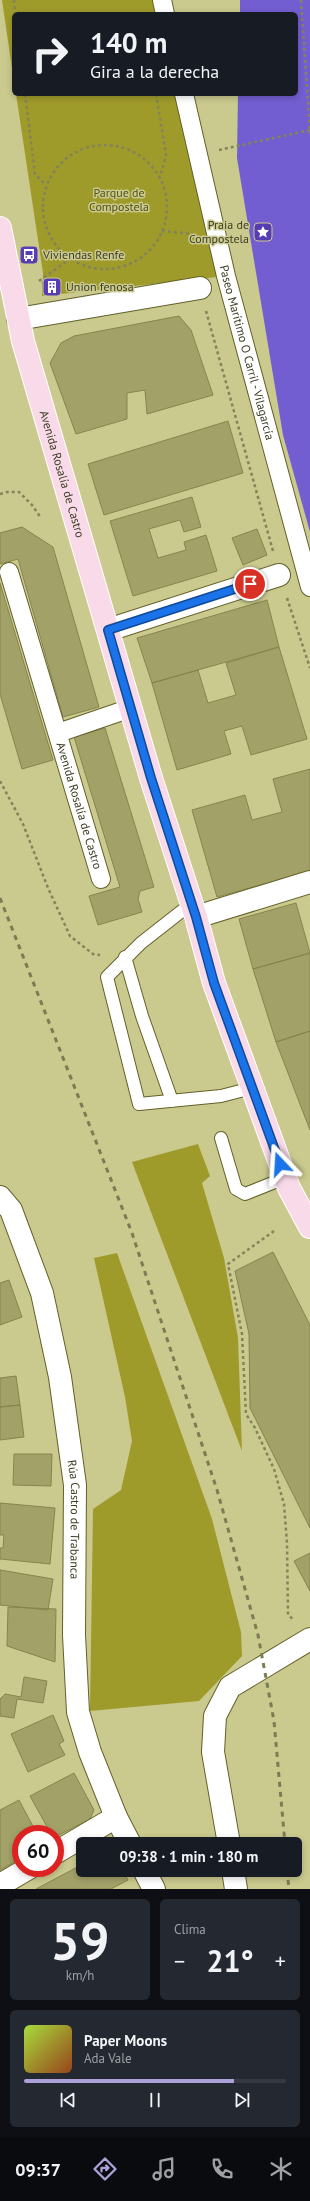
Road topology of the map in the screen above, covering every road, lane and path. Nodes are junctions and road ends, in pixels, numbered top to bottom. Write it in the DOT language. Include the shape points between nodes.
graph roads {
  1 [pos="14,0"];
  2 [pos="162,0"];
  3 [pos="301,0"];
  4 [pos="15,12"];
  5 [pos="165,12"];
  6 [pos="25,96"];
  7 [pos="156,96"];
  8 [pos="184,96"];
  9 [pos="310,130"];
  10 [pos="310,134"];
  11 [pos="197,155"];
  12 [pos="160,177"];
  13 [pos="46,185"];
  14 [pos="0,228"];
  15 [pos="162,231"];
  16 [pos="215,231"];
  17 [pos="70,259"];
  18 [pos="39,281"];
  19 [pos="200,288"];
  20 [pos="18,319"];
  21 [pos="0,494"];
  22 [pos="41,518"];
  23 [pos="9,572"];
  24 [pos="279,575"];
  25 [pos="310,587"];
  26 [pos="108,630"];
  27 [pos="310,668"];
  28 [pos="131,708"];
  29 [pos="58,733"];
  30 [pos="0,781"];
  31 [pos="101,879"];
  32 [pos="310,882"];
  33 [pos="194,910"];
  34 [pos="125,957"];
  35 [pos="252,1088"];
  36 [pos="172,1101"];
  37 [pos="221,1138"];
  38 [pos="285,1178"];
  39 [pos="0,1197"];
  40 [pos="310,1227"];
  41 [pos="274,1231"];
  42 [pos="298,1619"];
  43 [pos="310,1640"];
  44 [pos="116,1817"];
  45 [pos="126,1837"];
  46 [pos="228,1837"];
  47 [pos="64,1848"];
  48 [pos="14,1877"];
  49 [pos="148,1877"];
  50 [pos="234,1877"];
  51 [pos="0,1885"];
  52 [pos="154,1889"];
  53 [pos="236,1889"];
  1 -- 4 [label="path"];
  2 -- 5 [label="street"];
  3 -- 9 [label="path"];
  6 -- 13 [label="path" via="35,174"];
  7 -- 12 [label="path" via="166,155"];
  8 -- 11 [label="street, Paseo Marítimo O Carril - Vilagarcía"];
  9 -- 10 [label="path"];
  9 -- 11 [label="path"];
  11 -- 16 [label="street, Paseo Marítimo O Carril - Vilagarcía"];
  12 -- 13 [label="path" via="147,161 130,150 110,145 90,146 71,154 56,168"];
  12 -- 15 [label="path" via="167,196 167,217"];
  13 -- 17 [label="path" via="42,205 45,226 55,245"];
  14 -- 20 [label="main road, Avenida Rosalía de Castro"];
  15 -- 16 [label="path" via="190,234"];
  15 -- 17 [label="path" via="148,253 130,264 110,270 89,268"];
  16 -- 25 [label="street, Paseo Marítimo O Carril - Vilagarcía" via="258,402"];
  17 -- 18 [label="path"];
  19 -- 20 [label="street"];
  19 -- 24 [label="path"];
  20 -- 26 [label="main road, Avenida Rosalía de Castro"];
  21 -- 22 [label="path" via="19,492"];
  23 -- 29 [label="street, Avenida Rosalía de Castro"];
  24 -- 26 [label="street"];
  24 -- 27 [label="path"];
  26 -- 28 [label="main road, Avenida Rosalía de Castro"];
  28 -- 29 [label="street, Avenida Rosalía de Castro"];
  28 -- 33 [label="main road, Avenida Rosalía de Castro"];
  29 -- 31 [label="street, Avenida Rosalía de Castro"];
  30 -- 34 [label="path" via="23,824 70,936 93,954"];
  32 -- 33 [label="street"];
  33 -- 34 [label="lane"];
  33 -- 35 [label="main road, Avenida Rosalía de Castro" via="214,983"];
  34 -- 36 [label="lane" via="142,1016"];
  34 -- 36 [label="lane" via="107,977 139,1104"];
  35 -- 36 [label="lane" via="221,1096"];
  35 -- 38 [label="main road, Avenida Rosalía de Castro"];
  37 -- 38 [label="lane" via="236,1189 245,1194"];
  38 -- 40 [label="main road, Avenida Rosalía de Castro"];
  39 -- 44 [label="street, Rúa Castro de Trabanca" via="11,1210 42,1293 60,1377 75,1485 74,1635 78,1712 90,1752"];
  41 -- 42 [label="path" via="228,1264 242,1334 246,1414 274,1469 284,1504 288,1615 293,1620"];
  43 -- 46 [label="street" via="230,1687 215,1716 213,1752"];
  44 -- 45 [label="street, Rúa Castro de Trabanca"];
  44 -- 47 [label="street"];
  48 -- 51 [label="street"];
  49 -- 52 [label="street"];
  50 -- 53 [label="street"];
}
